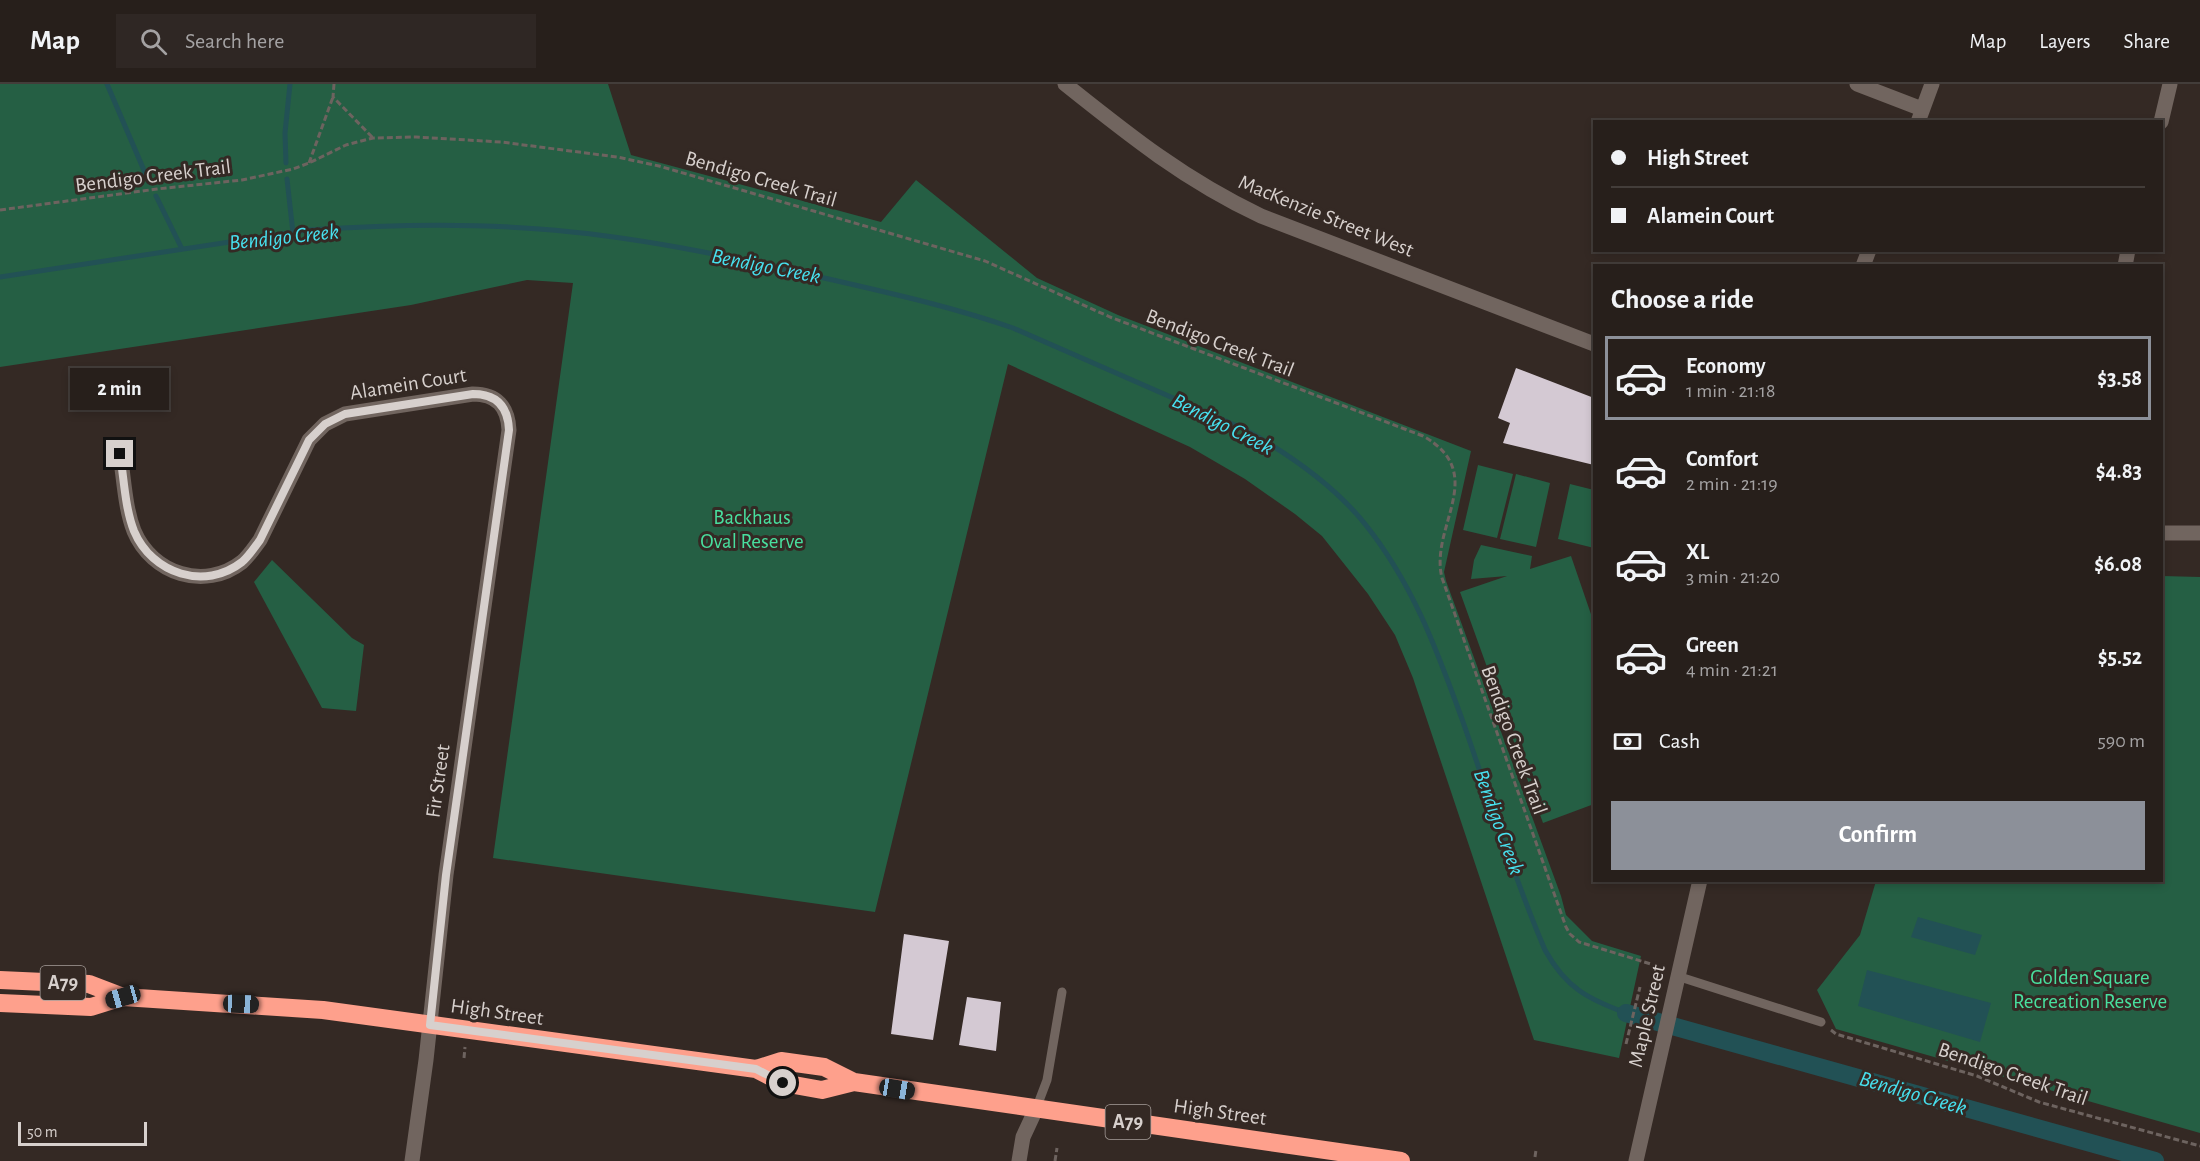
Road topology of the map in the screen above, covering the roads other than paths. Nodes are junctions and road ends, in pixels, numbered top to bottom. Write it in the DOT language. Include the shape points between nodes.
graph roads {
  1 [pos="1065,84"];
  2 [pos="1857,84"];
  3 [pos="1932,84"];
  4 [pos="2170,84"];
  5 [pos="1920,116"];
  6 [pos="2161,120"];
  7 [pos="1593,344"];
  8 [pos="505,408"];
  9 [pos="120,454"];
  10 [pos="2163,533"];
  11 [pos="2200,533"];
  12 [pos="1700,882"];
  13 [pos="1677,976"];
  14 [pos="0,980"];
  15 [pos="1062,992"];
  16 [pos="123,997"];
  17 [pos="0,1003"];
  18 [pos="1821,1022"];
  19 [pos="430,1025"];
  20 [pos="1036,1108"];
  21 [pos="412,1161"];
  22 [pos="1019,1161"];
  23 [pos="1401,1161"];
  24 [pos="1636,1161"];
  1 -- 7 [label="street, MacKenzie Street West" via="1150,151 1232,202"];
  2 -- 5 [label="street"];
  3 -- 5 [label="street"];
  4 -- 6 [label="street"];
  8 -- 9 [label="street, Alamein Court" via="490,396 473,394 345,414 325,424 309,440 251,552 229,570 203,576 170,570 141,544 129,515"];
  8 -- 19 [label="street, Fir Street" via="509,430 446,875"];
  10 -- 11 [label="street"];
  12 -- 13 [label="street, Maple Street"];
  13 -- 18 [label="lane"];
  13 -- 24 [label="street, Maple Street"];
  14 -- 16 [label="highway, High Street / A79" via="89,984"];
  15 -- 20 [label="lane" via="1047,1080"];
  16 -- 17 [label="highway, High Street / A79" via="91,1007"];
  16 -- 19 [label="highway, High Street / A79" via="263,1004"];
  19 -- 20 [label="highway, High Street / A79" via="756,1069 781,1061 824,1066 854,1082"];
  19 -- 21 [label="street, Fir Street"];
  20 -- 22 [label="street" via="1023,1137"];
  20 -- 23 [label="highway, High Street / A79"];
}
